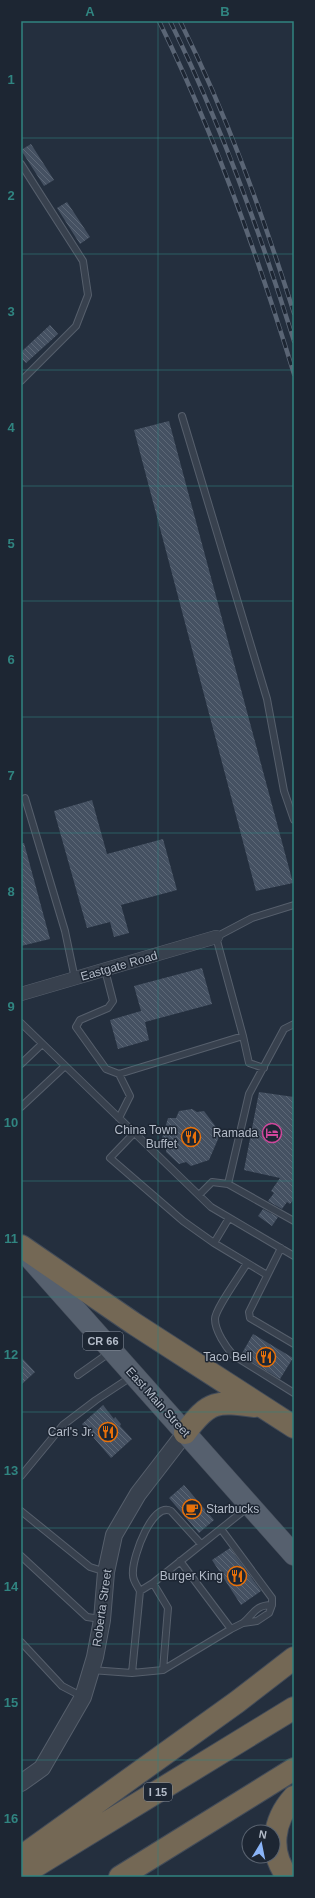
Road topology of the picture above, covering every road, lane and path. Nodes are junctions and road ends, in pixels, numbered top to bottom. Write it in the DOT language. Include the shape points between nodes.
graph roads {
  1 [pos="21,164"];
  2 [pos="21,381"];
  3 [pos="182,416"];
  4 [pos="25,798"];
  5 [pos="294,820"];
  6 [pos="294,904"];
  7 [pos="216,937"];
  8 [pos="104,970"];
  9 [pos="75,979"];
  10 [pos="21,994"];
  11 [pos="21,1023"];
  12 [pos="294,1024"];
  13 [pos="243,1036"];
  14 [pos="42,1044"];
  15 [pos="21,1064"];
  16 [pos="65,1066"];
  17 [pos="264,1068"];
  18 [pos="119,1074"];
  19 [pos="21,1107"];
  20 [pos="119,1118"];
  21 [pos="134,1133"];
  22 [pos="228,1184"];
  23 [pos="199,1196"];
  24 [pos="229,1218"];
  25 [pos="294,1221"];
  26 [pos="214,1243"];
  27 [pos="21,1247"];
  28 [pos="281,1248"];
  29 [pos="294,1256"];
  30 [pos="247,1263"];
  31 [pos="267,1275"];
  32 [pos="294,1344"];
  33 [pos="112,1351"];
  34 [pos="134,1375"];
  35 [pos="78,1376"];
  36 [pos="294,1393"];
  37 [pos="264,1407"];
  38 [pos="294,1427"];
  39 [pos="185,1433"];
  40 [pos="21,1476"];
  41 [pos="249,1505"];
  42 [pos="21,1511"];
  43 [pos="221,1529"];
  44 [pos="201,1544"];
  45 [pos="294,1555"];
  46 [pos="21,1556"];
  47 [pos="180,1561"];
  48 [pos="106,1572"];
  49 [pos="153,1583"];
  50 [pos="140,1591"];
  51 [pos="272,1605"];
  52 [pos="102,1620"];
  53 [pos="243,1623"];
  54 [pos="231,1629"];
  55 [pos="21,1642"];
  56 [pos="294,1658"];
  57 [pos="91,1670"];
  58 [pos="163,1670"];
  59 [pos="132,1673"];
  60 [pos="83,1698"];
  61 [pos="294,1708"];
  62 [pos="294,1769"];
  63 [pos="21,1783"];
  64 [pos="294,1797"];
  65 [pos="21,1857"];
  66 [pos="21,1875"];
  67 [pos="120,1877"];
  68 [pos="288,1877"];
  1 -- 2 [label="lane" via="83,261 88,295 76,326"];
  3 -- 5 [label="lane" via="267,699 284,791"];
  4 -- 9 [label="lane" via="65,931"];
  6 -- 7 [label="lane" via="252,918"];
  7 -- 8 [label="street, Eastgate Road"];
  7 -- 13 [label="lane"];
  8 -- 9 [label="street, Eastgate Road"];
  8 -- 18 [label="lane" via="113,1001 108,1008 80,1020 76,1028 106,1069"];
  9 -- 10 [label="street, Eastgate Road"];
  11 -- 14 [label="lane"];
  12 -- 17 [label="lane" via="284,1029"];
  13 -- 17 [label="lane" via="249,1063"];
  13 -- 18 [label="lane"];
  14 -- 15 [label="lane"];
  14 -- 16 [label="lane"];
  16 -- 19 [label="lane"];
  16 -- 20 [label="lane"];
  17 -- 22 [label="lane" via="249,1094"];
  18 -- 20 [label="lane" via="130,1096"];
  20 -- 21 [label="lane"];
  21 -- 23 [label="lane"];
  21 -- 26 [label="lane" via="110,1158 183,1221"];
  22 -- 23 [label="lane" via="212,1182"];
  22 -- 25 [label="lane"];
  23 -- 24 [label="lane"];
  24 -- 26 [label="lane"];
  24 -- 28 [label="lane"];
  26 -- 30 [label="lane"];
  27 -- 33 [label="main road, East Main Street / CR 66"];
  27 -- 37 [label="highway"];
  28 -- 29 [label="lane"];
  28 -- 31 [label="lane"];
  30 -- 31 [label="lane"];
  30 -- 36 [label="lane" via="217,1313 216,1324 233,1355"];
  31 -- 32 [label="lane" via="249,1312 250,1318"];
  33 -- 34 [label="main road, East Main Street / CR 66"];
  33 -- 35 [label="lane"];
  34 -- 39 [label="main road, East Main Street / CR 66"];
  34 -- 40 [label="lane" via="64,1425"];
  37 -- 38 [label="highway"];
  37 -- 39 [label="highway" via="227,1402 216,1404 198,1416"];
  39 -- 41 [label="main road, East Main Street / CR 66"];
  39 -- 48 [label="street, Roberta Street" via="138,1494 114,1535"];
  41 -- 43 [label="lane"];
  41 -- 45 [label="main road, East Main Street / CR 66"];
  42 -- 48 [label="lane" via="90,1567"];
  43 -- 44 [label="lane"];
  43 -- 51 [label="lane" via="272,1598"];
  44 -- 47 [label="lane"];
  44 -- 50 [label="lane" via="171,1511 162,1510 153,1517 136,1554 134,1580"];
  46 -- 52 [label="lane" via="87,1617"];
  47 -- 49 [label="lane"];
  47 -- 54 [label="lane"];
  48 -- 52 [label="street, Roberta Street"];
  49 -- 50 [label="lane"];
  49 -- 58 [label="lane" via="168,1608"];
  50 -- 59 [label="lane"];
  51 -- 53 [label="lane" via="264,1605 252,1612"];
  51 -- 53 [label="lane" via="270,1613 257,1621"];
  52 -- 57 [label="street, Roberta Street"];
  53 -- 54 [label="lane"];
  54 -- 58 [label="lane"];
  55 -- 60 [label="lane" via="62,1686"];
  56 -- 65 [label="highway"];
  57 -- 59 [label="lane"];
  57 -- 60 [label="street, Roberta Street"];
  58 -- 59 [label="lane"];
  60 -- 63 [label="street, Roberta Street" via="42,1768"];
  61 -- 66 [label="highway, I 15"];
  62 -- 67 [label="highway"];
  64 -- 68 [label="highway" via="284,1808 276,1828 275,1849 281,1868"];
}
